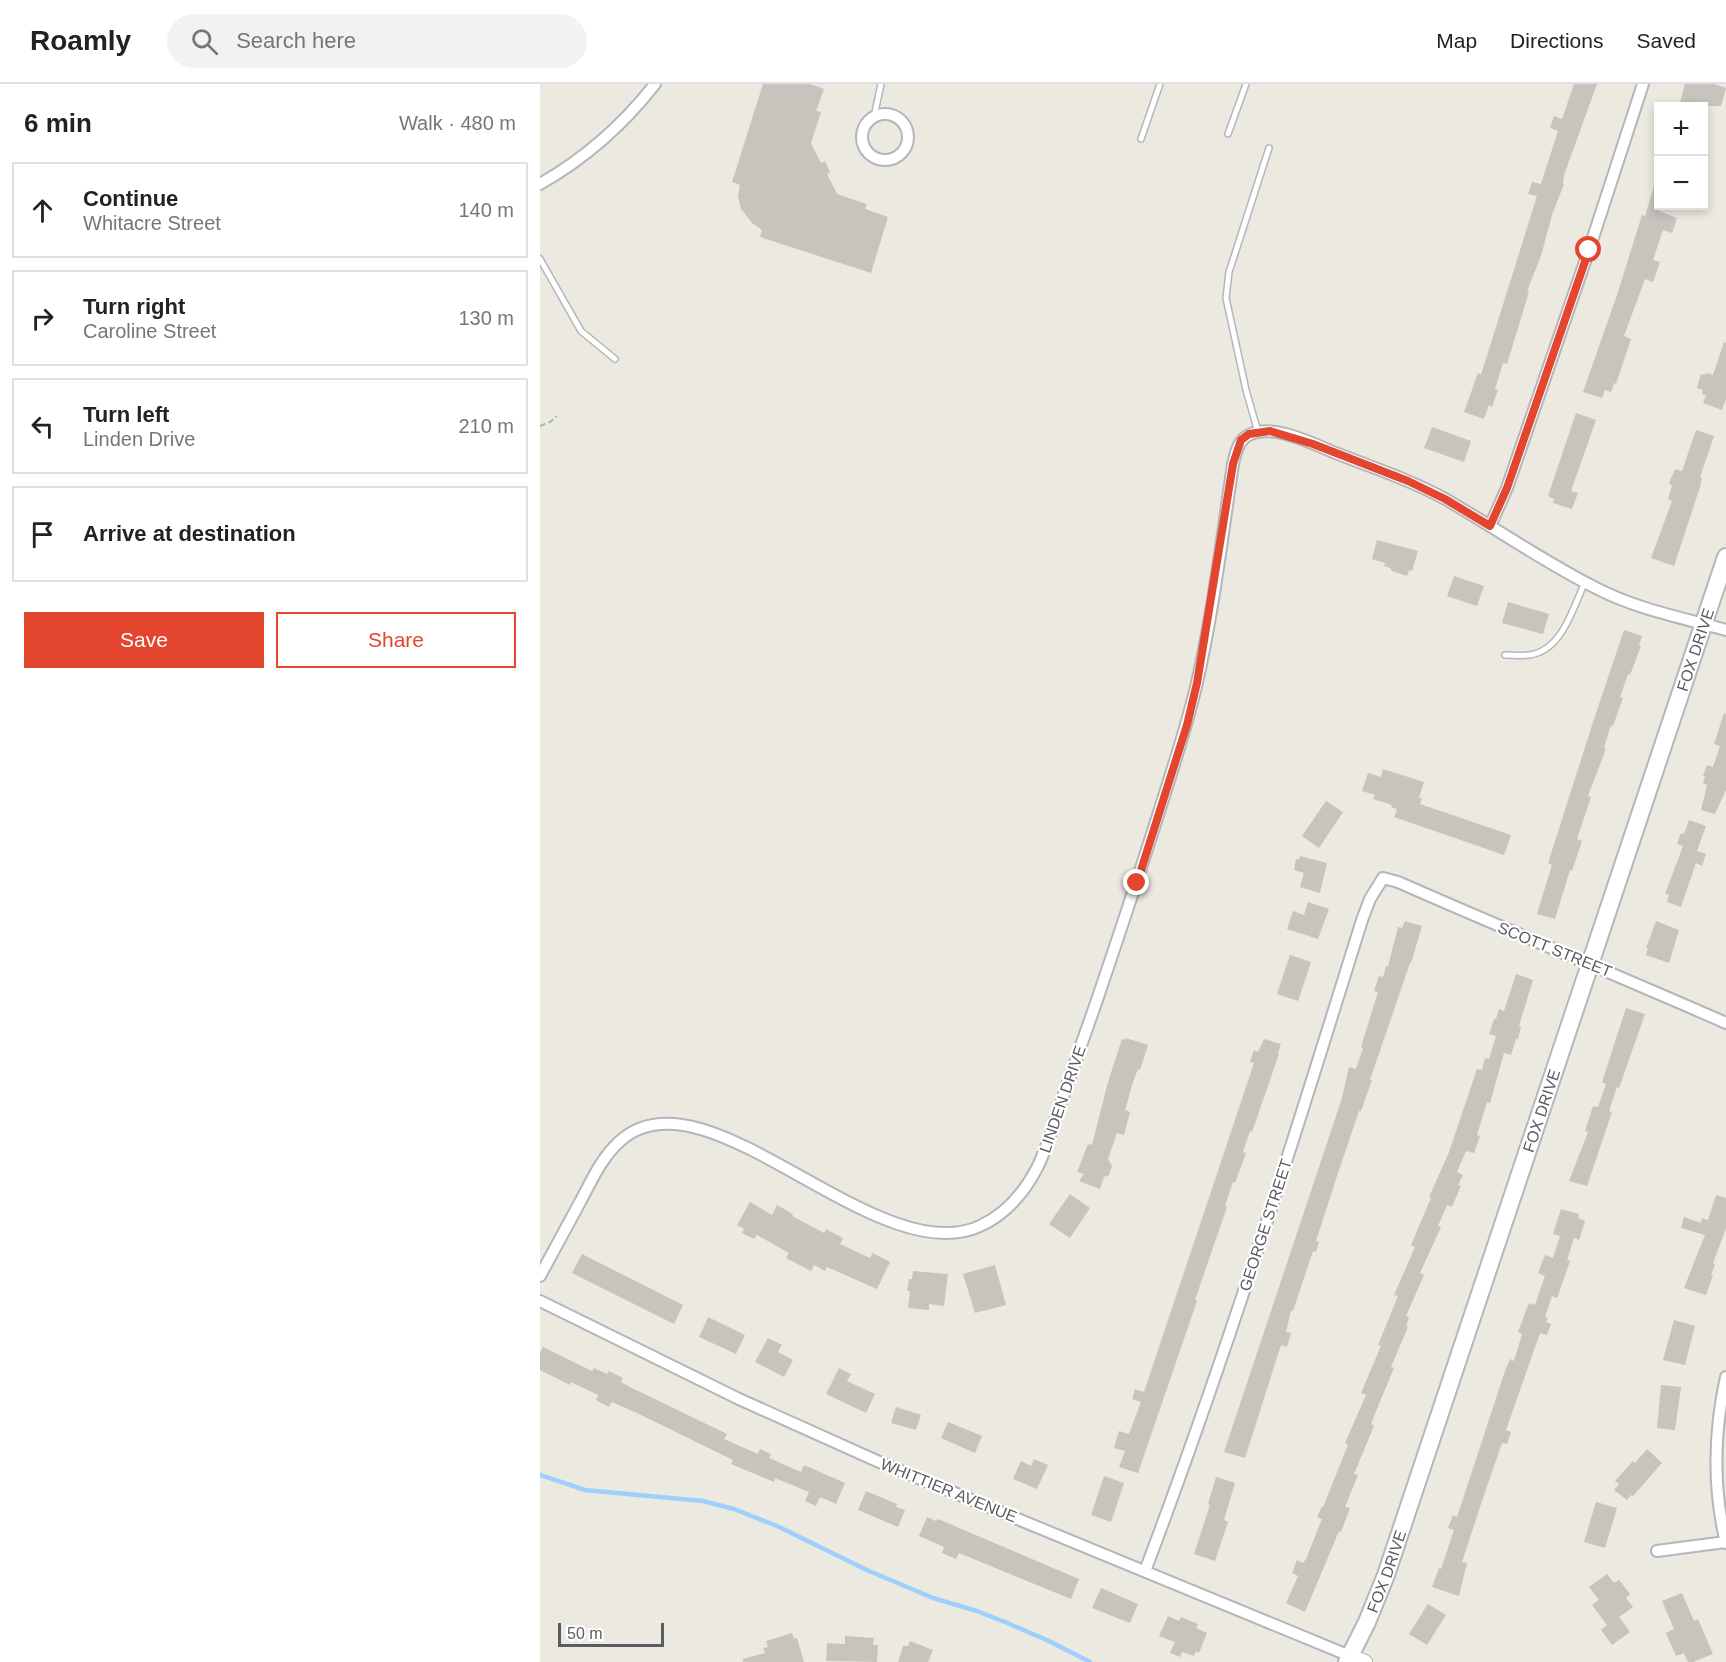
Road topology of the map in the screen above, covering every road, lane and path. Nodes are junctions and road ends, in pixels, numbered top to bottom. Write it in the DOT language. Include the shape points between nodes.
graph roads {
  1 [pos="655,84"];
  2 [pos="881,84"];
  3 [pos="1160,84"];
  4 [pos="1246,84"];
  5 [pos="1643,84"];
  6 [pos="874,117"];
  7 [pos="1228,134"];
  8 [pos="1141,139"];
  9 [pos="1269,148"];
  10 [pos="540,184"];
  11 [pos="540,259"];
  12 [pos="615,359"];
  13 [pos="557,416"];
  14 [pos="540,426"];
  15 [pos="1258,432"];
  16 [pos="1490,526"];
  17 [pos="1726,557"];
  18 [pos="1585,582"];
  19 [pos="1703,624"];
  20 [pos="1726,630"];
  21 [pos="1505,655"];
  22 [pos="1383,878"];
  23 [pos="1591,963"];
  24 [pos="1726,1023"];
  25 [pos="540,1276"];
  26 [pos="540,1301"];
  27 [pos="1726,1377"];
  28 [pos="1726,1542"];
  29 [pos="1657,1551"];
  30 [pos="1145,1571"];
  31 [pos="1354,1660"];
  1 -- 10 [label="street" via="592,150"];
  2 -- 6 [label="lane"];
  3 -- 8 [label="lane"];
  4 -- 7 [label="lane"];
  5 -- 16 [label="street" via="1507,488"];
  6 -- 6 [label="street" via="863,130 865,148 879,159 897,158 908,144 906,126 892,114"];
  9 -- 15 [label="lane" via="1229,272 1226,298"];
  11 -- 12 [label="lane" via="581,330"];
  13 -- 14 [label="path"];
  15 -- 16 [label="street" via="1294,437 1408,481"];
  15 -- 25 [label="street, LINDEN DRIVE" via="1241,440 1236,450 1187,725 1137,883 1042,1157 1025,1188 1008,1208 977,1227 958,1233 917,1230 878,1215 702,1128 670,1122 653,1124 628,1134 601,1163"];
  16 -- 18 [label="street"];
  17 -- 19 [label="main road, FOX DRIVE"];
  18 -- 19 [label="street" via="1662,613"];
  18 -- 21 [label="lane" via="1554,644 1531,655"];
  19 -- 20 [label="street"];
  19 -- 23 [label="main road, FOX DRIVE"];
  22 -- 23 [label="street, SCOTT STREET"];
  22 -- 30 [label="street, GEORGE STREET" via="1362,920 1268,1222"];
  23 -- 24 [label="street, SCOTT STREET"];
  23 -- 31 [label="main road, FOX DRIVE"];
  26 -- 30 [label="street, WHITTIER AVENUE" via="739,1399 877,1461"];
  27 -- 28 [label="street" via="1717,1463 1720,1517"];
  28 -- 29 [label="street"];
  30 -- 31 [label="street, WHITTIER AVENUE"];
}
